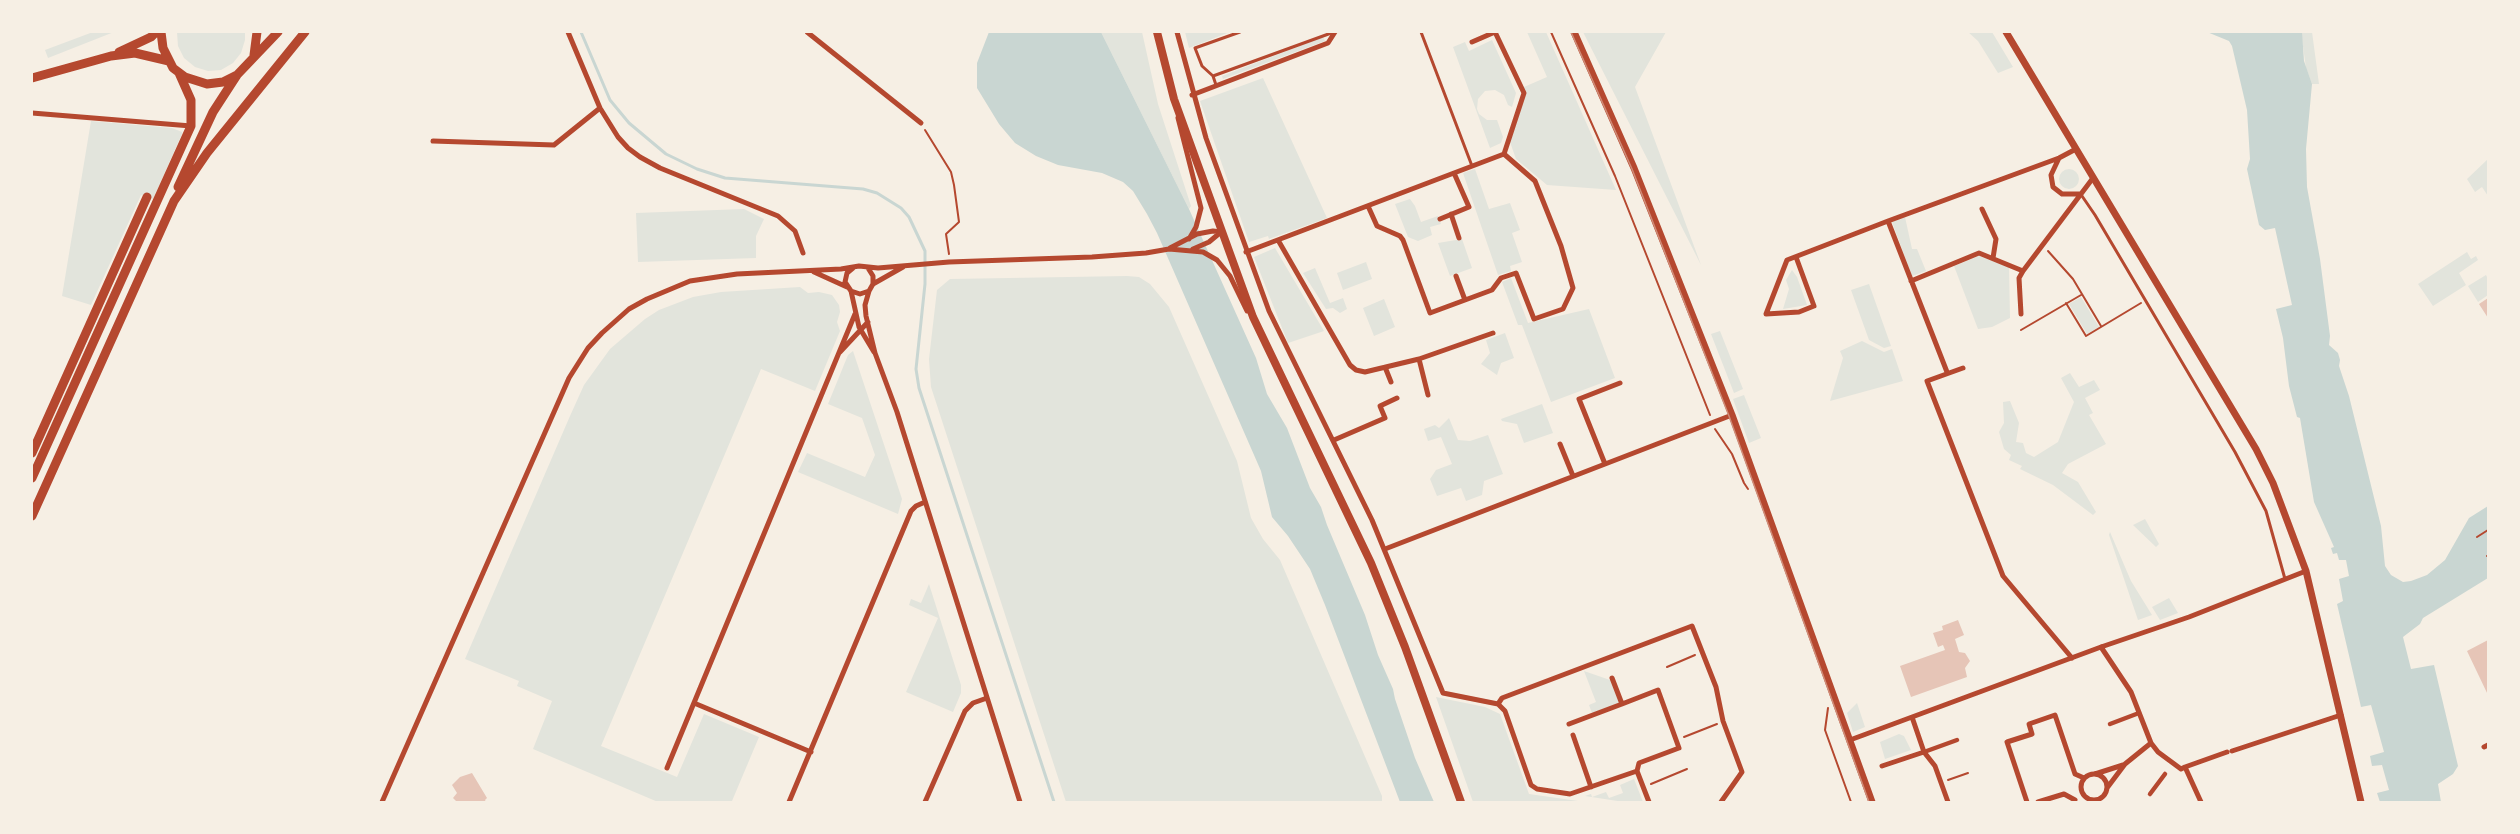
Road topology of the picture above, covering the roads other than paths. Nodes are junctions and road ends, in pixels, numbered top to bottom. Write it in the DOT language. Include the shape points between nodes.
graph roads {
  1 [pos="156,32"];
  2 [pos="161,32"];
  3 [pos="257,32"];
  4 [pos="278,32"];
  5 [pos="305,32"];
  6 [pos="568,32"];
  7 [pos="807,32"];
  8 [pos="1157,32"];
  9 [pos="1177,32"];
  10 [pos="1240,32"];
  11 [pos="1335,32"];
  12 [pos="1421,32"];
  13 [pos="1574,32"];
  14 [pos="2006,32"];
  15 [pos="1472,42"];
  16 [pos="111,56"];
  17 [pos="169,61"];
  18 [pos="248,65"];
  19 [pos="179,73"];
  20 [pos="237,75"];
  21 [pos="1213,76"];
  22 [pos="32,78"];
  23 [pos="1217,86"];
  24 [pos="1192,95"];
  25 [pos="1174,99"];
  26 [pos="600,108"];
  27 [pos="32,113"];
  28 [pos="921,123"];
  29 [pos="191,126"];
  30 [pos="433,141"];
  31 [pos="2076,149"];
  32 [pos="1504,154"];
  33 [pos="2059,159"];
  34 [pos="1472,166"];
  35 [pos="1454,173"];
  36 [pos="2093,178"];
  37 [pos="2080,194"];
  38 [pos="147,197"];
  39 [pos="174,201"];
  40 [pos="1368,206"];
  41 [pos="1982,209"];
  42 [pos="1450,214"];
  43 [pos="1440,219"];
  44 [pos="1888,221"];
  45 [pos="1221,232"];
  46 [pos="1189,238"];
  47 [pos="1459,238"];
  48 [pos="1278,240"];
  49 [pos="1169,249"];
  50 [pos="1192,250"];
  51 [pos="803,252"];
  52 [pos="1246,252"];
  53 [pos="1796,257"];
  54 [pos="1993,258"];
  55 [pos="904,266"];
  56 [pos="854,267"];
  57 [pos="868,268"];
  58 [pos="810,270"];
  59 [pos="2023,271"];
  60 [pos="1456,276"];
  61 [pos="1911,281"];
  62 [pos="873,284"];
  63 [pos="849,289"];
  64 [pos="868,291"];
  65 [pos="1465,300"];
  66 [pos="855,314"];
  67 [pos="2021,314"];
  68 [pos="868,322"];
  69 [pos="861,331"];
  70 [pos="1493,333"];
  71 [pos="1267,350"];
  72 [pos="875,353"];
  73 [pos="837,356"];
  74 [pos="1419,359"];
  75 [pos="1385,367"];
  76 [pos="1963,368"];
  77 [pos="1947,372"];
  78 [pos="1391,382"];
  79 [pos="1620,383"];
  80 [pos="1428,395"];
  81 [pos="1397,398"];
  82 [pos="1732,415"];
  83 [pos="1334,440"];
  84 [pos="1560,444"];
  85 [pos="32,453"];
  86 [pos="1605,464"];
  87 [pos="1573,476"];
  88 [pos="32,478"];
  89 [pos="925,502"];
  90 [pos="32,516"];
  91 [pos="1385,549"];
  92 [pos="2306,571"];
  93 [pos="2285,579"];
  94 [pos="2101,647"];
  95 [pos="2072,658"];
  96 [pos="1612,678"];
  97 [pos="987,698"];
  98 [pos="694,703"];
  99 [pos="1498,704"];
  100 [pos="1622,704"];
  101 [pos="2139,713"];
  102 [pos="2341,715"];
  103 [pos="1912,717"];
  104 [pos="1569,724"];
  105 [pos="2110,724"];
  106 [pos="1573,735"];
  107 [pos="1850,740"];
  108 [pos="1957,740"];
  109 [pos="2151,743"];
  110 [pos="811,752"];
  111 [pos="1924,752"];
  112 [pos="2125,764"];
  113 [pos="1882,766"];
  114 [pos="2185,767"];
  115 [pos="667,768"];
  116 [pos="1637,771"];
  117 [pos="2095,774"];
  118 [pos="2165,774"];
  119 [pos="2084,778"];
  120 [pos="1591,787"];
  121 [pos="2107,788"];
  122 [pos="2082,791"];
  123 [pos="2150,794"];
  124 [pos="2100,800"];
  125 [pos="2074,801"];
  126 [pos="382,802"];
  127 [pos="789,802"];
  128 [pos="925,802"];
  129 [pos="1020,802"];
  130 [pos="1461,802"];
  131 [pos="1649,802"];
  132 [pos="1720,802"];
  133 [pos="1872,802"];
  134 [pos="1948,802"];
  135 [pos="2027,802"];
  136 [pos="2038,802"];
  137 [pos="2201,802"];
  138 [pos="2361,802"];
  1 -- 16 [label="main road"];
  2 -- 17 [label="main road"];
  3 -- 18 [label="main road" via="255,51"];
  4 -- 18 [label="main road"];
  5 -- 39 [label="main road" via="207,153"];
  6 -- 26 [label="street"];
  7 -- 28 [label="street"];
  8 -- 25 [label="main road"];
  9 -- 24 [label="street"];
  10 -- 21 [label="lane" via="1195,48 1202,66"];
  11 -- 21 [label="lane"];
  11 -- 23 [label="street" via="1328,43"];
  12 -- 34 [label="lane"];
  13 -- 82 [label="street" via="1634,168"];
  14 -- 31 [label="street"];
  15 -- 32 [label="street" via="1495,32 1524,93"];
  16 -- 17 [label="main road" via="135,53"];
  16 -- 22 [label="main road"];
  17 -- 19 [label="main road"];
  18 -- 20 [label="main road"];
  19 -- 20 [label="main road" via="207,84"];
  19 -- 29 [label="main road" via="191,99"];
  20 -- 39 [label="main road" via="213,112"];
  21 -- 23 [label="lane"];
  23 -- 24 [label="street"];
  24 -- 52 [label="street"];
  25 -- 45 [label="main road"];
  25 -- 46 [label="street" via="1200,200 1200,216"];
  26 -- 30 [label="street" via="554,145"];
  26 -- 51 [label="street" via="618,137 640,157 778,216 795,231"];
  27 -- 29 [label="street"];
  29 -- 88 [label="main road"];
  31 -- 33 [label="street"];
  31 -- 36 [label="street"];
  32 -- 34 [label="street"];
  32 -- 65 [label="street" via="1535,181 1573,288 1563,309 1534,319 1516,273 1501,278 1492,290"];
  33 -- 37 [label="street" via="2051,175 2053,187 2067,195"];
  33 -- 44 [label="street"];
  34 -- 35 [label="street"];
  35 -- 40 [label="street"];
  35 -- 42 [label="street" via="1468,207"];
  36 -- 37 [label="street"];
  36 -- 92 [label="street" via="2256,449 2282,504"];
  37 -- 59 [label="street"];
  37 -- 93 [label="lane" via="2235,452 2266,511"];
  38 -- 85 [label="main road"];
  39 -- 90 [label="main road"];
  40 -- 48 [label="street"];
  40 -- 65 [label="street" via="1377,226 1403,240 1430,313"];
  41 -- 54 [label="street" via="1996,239"];
  42 -- 43 [label="street"];
  42 -- 47 [label="street"];
  44 -- 53 [label="street"];
  44 -- 61 [label="street"];
  45 -- 46 [label="street"];
  45 -- 50 [label="street"];
  45 -- 71 [label="main road"];
  46 -- 49 [label="street"];
  48 -- 52 [label="street"];
  48 -- 75 [label="street" via="1350,365 1365,372"];
  49 -- 50 [label="street"];
  49 -- 55 [label="street"];
  50 -- 71 [label="street" via="1211,255 1230,276"];
  52 -- 83 [label="street" via="1283,343"];
  53 -- 53 [label="street" via="1787,260 1766,314 1799,312 1814,306"];
  54 -- 59 [label="street"];
  54 -- 61 [label="street" via="1979,253"];
  55 -- 57 [label="street"];
  55 -- 62 [label="street"];
  56 -- 57 [label="street"];
  56 -- 58 [label="street"];
  56 -- 63 [label="street" via="846,277"];
  57 -- 62 [label="street"];
  58 -- 63 [label="street"];
  58 -- 126 [label="street" via="737,274 680,284 629,309 588,348 569,378"];
  59 -- 67 [label="street" via="2019,278"];
  60 -- 65 [label="street"];
  61 -- 77 [label="street"];
  62 -- 64 [label="street"];
  63 -- 64 [label="street" via="860,294"];
  63 -- 66 [label="street"];
  64 -- 68 [label="street"];
  66 -- 69 [label="street"];
  66 -- 73 [label="street"];
  68 -- 69 [label="street"];
  68 -- 72 [label="street"];
  69 -- 72 [label="street"];
  69 -- 73 [label="street"];
  70 -- 74 [label="street"];
  71 -- 130 [label="main road" via="1371,563"];
  72 -- 89 [label="street"];
  73 -- 98 [label="street"];
  74 -- 75 [label="street"];
  74 -- 80 [label="street"];
  75 -- 78 [label="street"];
  76 -- 77 [label="street"];
  77 -- 95 [label="street" via="1927,381 2003,576"];
  79 -- 86 [label="street" via="1579,399"];
  81 -- 83 [label="street" via="1380,406 1385,418"];
  82 -- 86 [label="street"];
  82 -- 107 [label="street"];
  83 -- 91 [label="street"];
  84 -- 87 [label="street"];
  86 -- 87 [label="street"];
  87 -- 91 [label="street"];
  89 -- 97 [label="street"];
  89 -- 110 [label="street" via="911,511"];
  91 -- 99 [label="street" via="1443,693"];
  92 -- 93 [label="street"];
  92 -- 102 [label="street"];
  93 -- 94 [label="street"];
  94 -- 95 [label="street"];
  94 -- 101 [label="street" via="2131,692"];
  95 -- 103 [label="street"];
  96 -- 100 [label="street"];
  97 -- 128 [label="street" via="965,711"];
  97 -- 129 [label="street"];
  98 -- 110 [label="street"];
  98 -- 115 [label="street"];
  99 -- 120 [label="street" via="1505,711 1531,785 1570,794"];
  99 -- 132 [label="street" via="1502,698 1692,626 1742,772"];
  100 -- 104 [label="street"];
  100 -- 116 [label="street" via="1658,690 1679,748 1639,763"];
  101 -- 105 [label="street"];
  101 -- 109 [label="street"];
  102 -- 114 [label="street"];
  102 -- 138 [label="street"];
  103 -- 107 [label="street"];
  103 -- 111 [label="street"];
  106 -- 120 [label="street"];
  107 -- 133 [label="street"];
  108 -- 111 [label="street"];
  109 -- 112 [label="street"];
  109 -- 114 [label="street" via="2181,769"];
  110 -- 127 [label="street"];
  111 -- 113 [label="street"];
  111 -- 134 [label="street" via="1935,766"];
  112 -- 117 [label="street"];
  112 -- 121 [label="street"];
  114 -- 137 [label="street"];
  116 -- 120 [label="street"];
  116 -- 131 [label="street"];
  117 -- 119 [label="street"];
  117 -- 121 [label="street" via="2105,780"];
  118 -- 123 [label="street"];
  119 -- 122 [label="street"];
  119 -- 135 [label="street" via="2074,774 2057,714 2029,724 2032,734 2005,744"];
  121 -- 124 [label="street"];
  122 -- 124 [label="street" via="2091,799"];
  122 -- 125 [label="street"];
  125 -- 136 [label="street" via="2064,794"];
}
